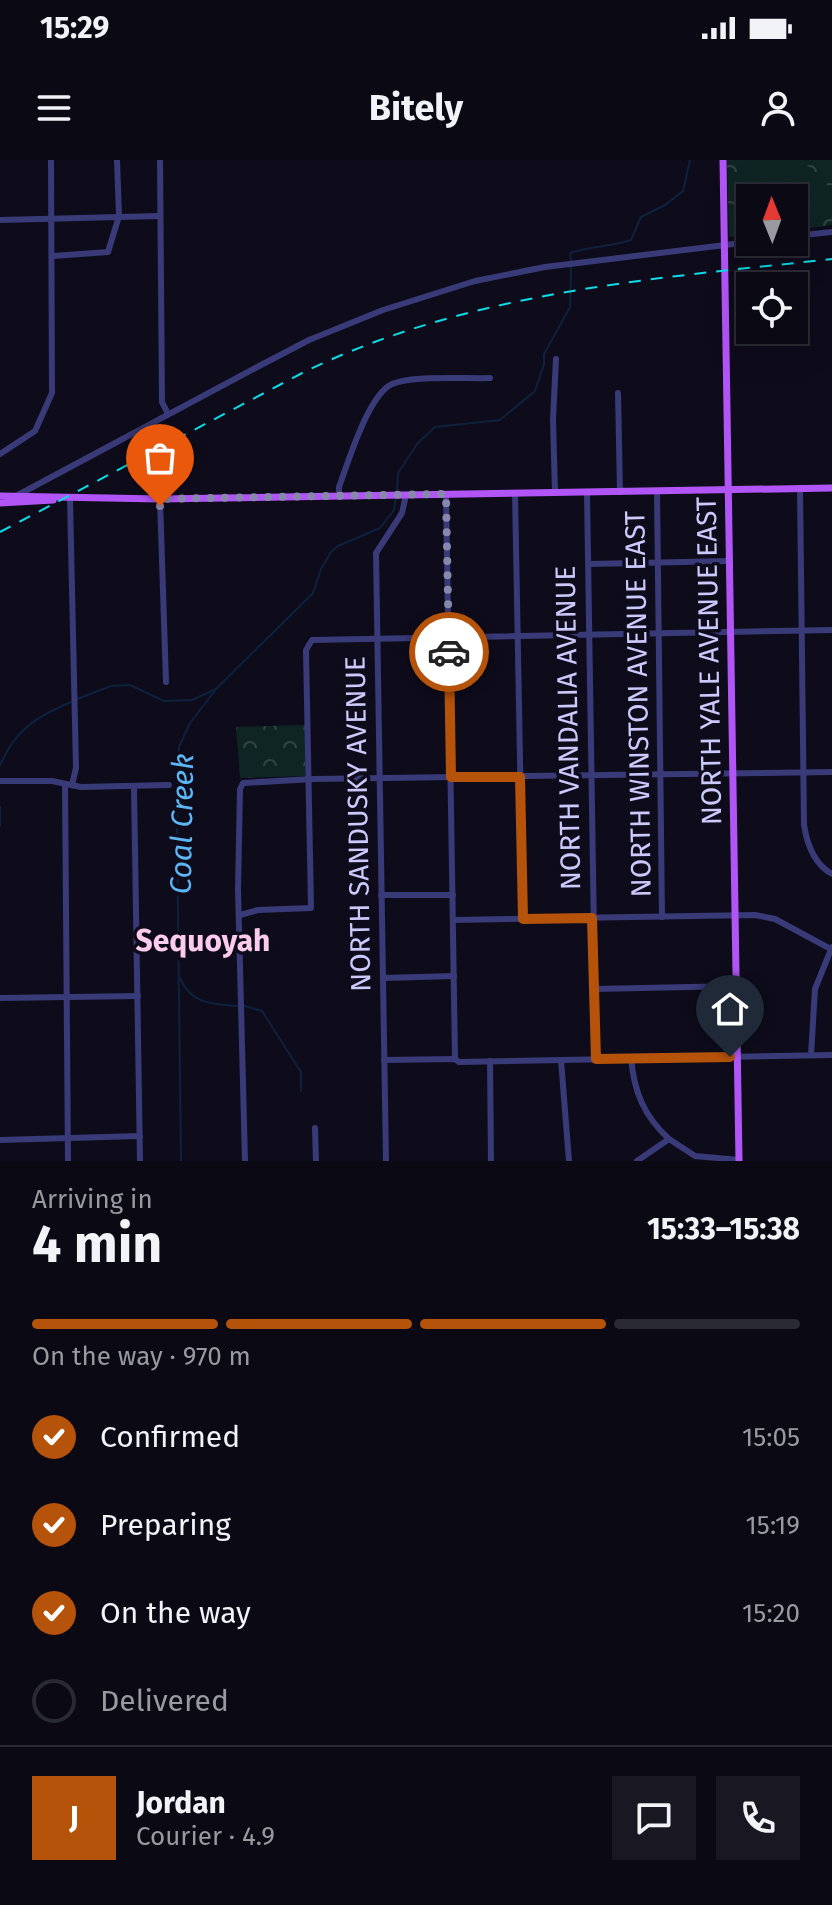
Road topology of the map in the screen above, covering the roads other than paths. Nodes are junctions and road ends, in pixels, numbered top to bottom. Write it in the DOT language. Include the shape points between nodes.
graph roads {
  1 [pos="51,160"];
  2 [pos="117,160"];
  3 [pos="160,160"];
  4 [pos="723,160"];
  5 [pos="119,216"];
  6 [pos="160,216"];
  7 [pos="0,220"];
  8 [pos="51,220"];
  9 [pos="832,232"];
  10 [pos="808,235"];
  11 [pos="736,244"];
  12 [pos="725,245"];
  13 [pos="53,256"];
  14 [pos="556,359"];
  15 [pos="490,378"];
  16 [pos="618,393"];
  17 [pos="168,414"];
  18 [pos="0,454"];
  19 [pos="800,488"];
  20 [pos="832,488"];
  21 [pos="728,490"];
  22 [pos="657,491"];
  23 [pos="620,492"];
  24 [pos="515,493"];
  25 [pos="555,493"];
  26 [pos="587,493"];
  27 [pos="446,494"];
  28 [pos="17,495"];
  29 [pos="404,495"];
  30 [pos="0,496"];
  31 [pos="339,497"];
  32 [pos="67,499"];
  33 [pos="160,499"];
  34 [pos="3,503"];
  35 [pos="730,561"];
  36 [pos="659,562"];
  37 [pos="589,564"];
  38 [pos="802,630"];
  39 [pos="832,630"];
  40 [pos="731,631"];
  41 [pos="658,633"];
  42 [pos="589,634"];
  43 [pos="518,635"];
  44 [pos="449,636"];
  45 [pos="377,638"];
  46 [pos="166,682"];
  47 [pos="803,772"];
  48 [pos="832,772"];
  49 [pos="733,773"];
  50 [pos="660,775"];
  51 [pos="590,776"];
  52 [pos="451,777"];
  53 [pos="520,777"];
  54 [pos="379,778"];
  55 [pos="308,780"];
  56 [pos="0,781"];
  57 [pos="69,784"];
  58 [pos="169,785"];
  59 [pos="134,787"];
  60 [pos="832,874"];
  61 [pos="381,895"];
  62 [pos="453,895"];
  63 [pos="240,915"];
  64 [pos="736,915"];
  65 [pos="662,917"];
  66 [pos="592,918"];
  67 [pos="523,919"];
  68 [pos="453,920"];
  69 [pos="832,948"];
  70 [pos="454,976"];
  71 [pos="383,978"];
  72 [pos="737,986"];
  73 [pos="594,989"];
  74 [pos="138,996"];
  75 [pos="66,997"];
  76 [pos="0,998"];
  77 [pos="811,1055"];
  78 [pos="832,1055"];
  79 [pos="738,1057"];
  80 [pos="631,1058"];
  81 [pos="455,1059"];
  82 [pos="596,1059"];
  83 [pos="384,1060"];
  84 [pos="561,1060"];
  85 [pos="490,1061"];
  86 [pos="315,1128"];
  87 [pos="140,1136"];
  88 [pos="68,1139"];
  89 [pos="669,1139"];
  90 [pos="0,1140"];
  91 [pos="695,1158"];
  92 [pos="739,1160"];
  93 [pos="68,1161"];
  94 [pos="140,1161"];
  95 [pos="245,1161"];
  96 [pos="316,1161"];
  97 [pos="386,1161"];
  98 [pos="491,1161"];
  99 [pos="569,1161"];
  100 [pos="637,1161"];
  1 -- 8 [label="street"];
  2 -- 5 [label="street"];
  3 -- 6 [label="street"];
  4 -- 12 [label="main road, NORTH YALE AVENUE EAST"];
  5 -- 6 [label="street"];
  5 -- 8 [label="street"];
  5 -- 13 [label="street" via="108,252"];
  6 -- 17 [label="street" via="162,402"];
  7 -- 8 [label="street"];
  8 -- 13 [label="street"];
  9 -- 10 [label="street"];
  11 -- 12 [label="street"];
  12 -- 17 [label="street" via="575,262 475,281 309,340"];
  12 -- 21 [label="main road, NORTH YALE AVENUE EAST"];
  13 -- 18 [label="street" via="52,393 35,431"];
  14 -- 25 [label="street"];
  15 -- 31 [label="street" via="410,381 382,391 348,463"];
  16 -- 23 [label="street"];
  17 -- 28 [label="street"];
  19 -- 20 [label="main road"];
  19 -- 21 [label="main road"];
  19 -- 38 [label="street"];
  21 -- 22 [label="main road"];
  21 -- 35 [label="main road, NORTH YALE AVENUE EAST"];
  22 -- 23 [label="main road"];
  22 -- 36 [label="street, NORTH WINSTON AVENUE EAST"];
  23 -- 26 [label="main road"];
  24 -- 25 [label="main road"];
  24 -- 27 [label="main road"];
  24 -- 43 [label="street"];
  25 -- 26 [label="main road"];
  26 -- 37 [label="street, NORTH VANDALIA AVENUE"];
  27 -- 29 [label="main road"];
  27 -- 44 [label="street"];
  28 -- 30 [label="main road"];
  28 -- 32 [label="main road"];
  28 -- 34 [label="street"];
  29 -- 31 [label="main road"];
  29 -- 45 [label="street, NORTH SANDUSKY AVENUE" via="402,513 376,553"];
  31 -- 33 [label="main road"];
  32 -- 33 [label="main road"];
  32 -- 34 [label="main road"];
  32 -- 57 [label="street" via="76,774"];
  33 -- 46 [label="street"];
  35 -- 36 [label="street"];
  35 -- 40 [label="main road, NORTH YALE AVENUE EAST"];
  36 -- 37 [label="street"];
  36 -- 41 [label="street, NORTH WINSTON AVENUE EAST"];
  37 -- 42 [label="street, NORTH VANDALIA AVENUE"];
  38 -- 39 [label="street"];
  38 -- 40 [label="street"];
  38 -- 47 [label="street"];
  40 -- 41 [label="street"];
  40 -- 49 [label="main road, NORTH YALE AVENUE EAST"];
  41 -- 42 [label="street"];
  41 -- 50 [label="street, NORTH WINSTON AVENUE EAST"];
  42 -- 43 [label="street"];
  42 -- 51 [label="street, NORTH VANDALIA AVENUE"];
  43 -- 44 [label="street"];
  43 -- 53 [label="street"];
  44 -- 45 [label="street"];
  44 -- 52 [label="street"];
  45 -- 54 [label="street, NORTH SANDUSKY AVENUE"];
  45 -- 55 [label="street" via="309,643"];
  47 -- 48 [label="street"];
  47 -- 49 [label="street"];
  47 -- 60 [label="street" via="806,840"];
  49 -- 50 [label="street"];
  49 -- 64 [label="main road, NORTH YALE AVENUE EAST"];
  50 -- 51 [label="street"];
  50 -- 65 [label="street, NORTH WINSTON AVENUE EAST"];
  51 -- 53 [label="street"];
  51 -- 66 [label="street, NORTH VANDALIA AVENUE"];
  52 -- 53 [label="street"];
  52 -- 54 [label="street"];
  52 -- 62 [label="street"];
  53 -- 67 [label="street"];
  54 -- 55 [label="street"];
  54 -- 61 [label="street, NORTH SANDUSKY AVENUE"];
  55 -- 63 [label="street" via="243,783"];
  55 -- 63 [label="street" via="311,908"];
  56 -- 57 [label="street"];
  57 -- 59 [label="street"];
  57 -- 75 [label="street"];
  58 -- 59 [label="street"];
  59 -- 74 [label="street"];
  61 -- 62 [label="street"];
  61 -- 71 [label="street, NORTH SANDUSKY AVENUE"];
  62 -- 68 [label="street"];
  63 -- 95 [label="street"];
  64 -- 65 [label="street"];
  64 -- 69 [label="street" via="775,919"];
  64 -- 72 [label="main road, NORTH YALE AVENUE EAST"];
  65 -- 66 [label="street"];
  66 -- 67 [label="street"];
  66 -- 73 [label="street, NORTH VANDALIA AVENUE"];
  67 -- 68 [label="street"];
  68 -- 70 [label="street"];
  69 -- 77 [label="street" via="815,989"];
  70 -- 71 [label="street"];
  70 -- 81 [label="street"];
  71 -- 83 [label="street, NORTH SANDUSKY AVENUE"];
  72 -- 73 [label="street"];
  72 -- 79 [label="main road, NORTH YALE AVENUE EAST"];
  73 -- 82 [label="street, NORTH VANDALIA AVENUE"];
  74 -- 75 [label="street"];
  74 -- 87 [label="street"];
  75 -- 76 [label="street"];
  75 -- 88 [label="street"];
  77 -- 78 [label="street"];
  77 -- 79 [label="street"];
  79 -- 80 [label="street"];
  79 -- 92 [label="main road, NORTH YALE AVENUE EAST"];
  80 -- 82 [label="street"];
  80 -- 89 [label="street" via="643,1108"];
  81 -- 83 [label="street"];
  81 -- 85 [label="street"];
  82 -- 84 [label="street"];
  83 -- 97 [label="street, NORTH SANDUSKY AVENUE"];
  84 -- 85 [label="street"];
  84 -- 99 [label="street"];
  85 -- 98 [label="street"];
  86 -- 96 [label="street"];
  87 -- 88 [label="street"];
  87 -- 94 [label="street"];
  88 -- 90 [label="street"];
  88 -- 93 [label="street"];
  89 -- 91 [label="street"];
  89 -- 100 [label="street"];
  91 -- 92 [label="street"];
}
